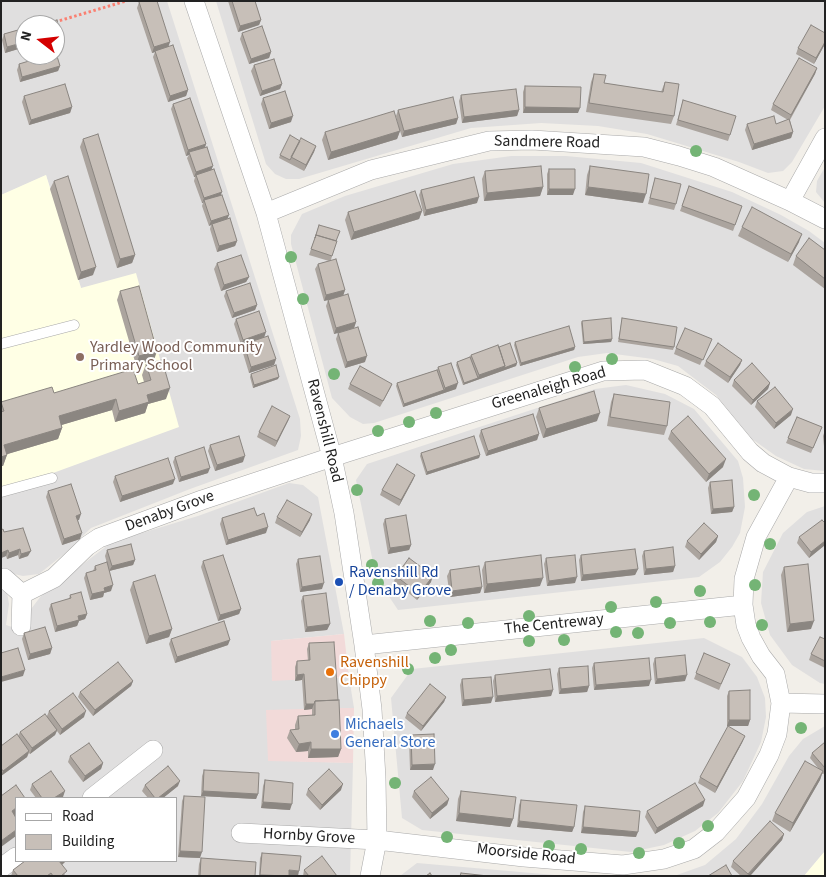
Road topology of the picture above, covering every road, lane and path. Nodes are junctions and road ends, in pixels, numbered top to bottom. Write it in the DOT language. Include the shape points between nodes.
graph roads {
  1 [pos="126,1"];
  2 [pos="194,1"];
  3 [pos="65,19"];
  4 [pos="825,138"];
  5 [pos="790,201"];
  6 [pos="266,212"];
  7 [pos="825,219"];
  8 [pos="74,325"];
  9 [pos="1,344"];
  10 [pos="332,457"];
  11 [pos="789,477"];
  12 [pos="52,478"];
  13 [pos="825,483"];
  14 [pos="1,492"];
  15 [pos="4,578"];
  16 [pos="22,594"];
  17 [pos="743,604"];
  18 [pos="21,626"];
  19 [pos="364,645"];
  20 [pos="781,703"];
  21 [pos="825,704"];
  22 [pos="153,750"];
  23 [pos="93,797"];
  24 [pos="241,833"];
  25 [pos="377,840"];
  26 [pos="15,858"];
  27 [pos="1,868"];
  28 [pos="370,876"];
  1 -- 3 [label="path"];
  2 -- 6 [label="street, Ravenshill Road"];
  4 -- 5 [label="street"];
  5 -- 6 [label="street, Sandmere Road" via="714,166 644,147 532,140 489,141 370,170"];
  5 -- 7 [label="street, Sandmere Road"];
  6 -- 10 [label="street, Ravenshill Road"];
  8 -- 9 [label="lane"];
  10 -- 11 [label="street, Greenaleigh Road" via="603,371 645,370 685,386 712,406 750,452"];
  10 -- 16 [label="street, Denaby Grove" via="99,538 54,578"];
  10 -- 19 [label="street, Ravenshill Road"];
  11 -- 13 [label="street, Greenaleigh Road"];
  11 -- 17 [label="street" via="756,537 744,579"];
  12 -- 14 [label="lane"];
  15 -- 16 [label="street"];
  16 -- 18 [label="street"];
  17 -- 19 [label="street, The Centreway"];
  17 -- 20 [label="street" via="751,638 775,674"];
  19 -- 25 [label="street, Ravenshill Road" via="372,709"];
  20 -- 21 [label="street"];
  20 -- 25 [label="street, Moorside Road" via="772,748 746,798 716,832 694,849 664,859 623,865"];
  22 -- 23 [label="street"];
  24 -- 25 [label="street, Hornby Grove"];
  25 -- 28 [label="street, Ravenshill Road"];
  26 -- 27 [label="street"];
}
